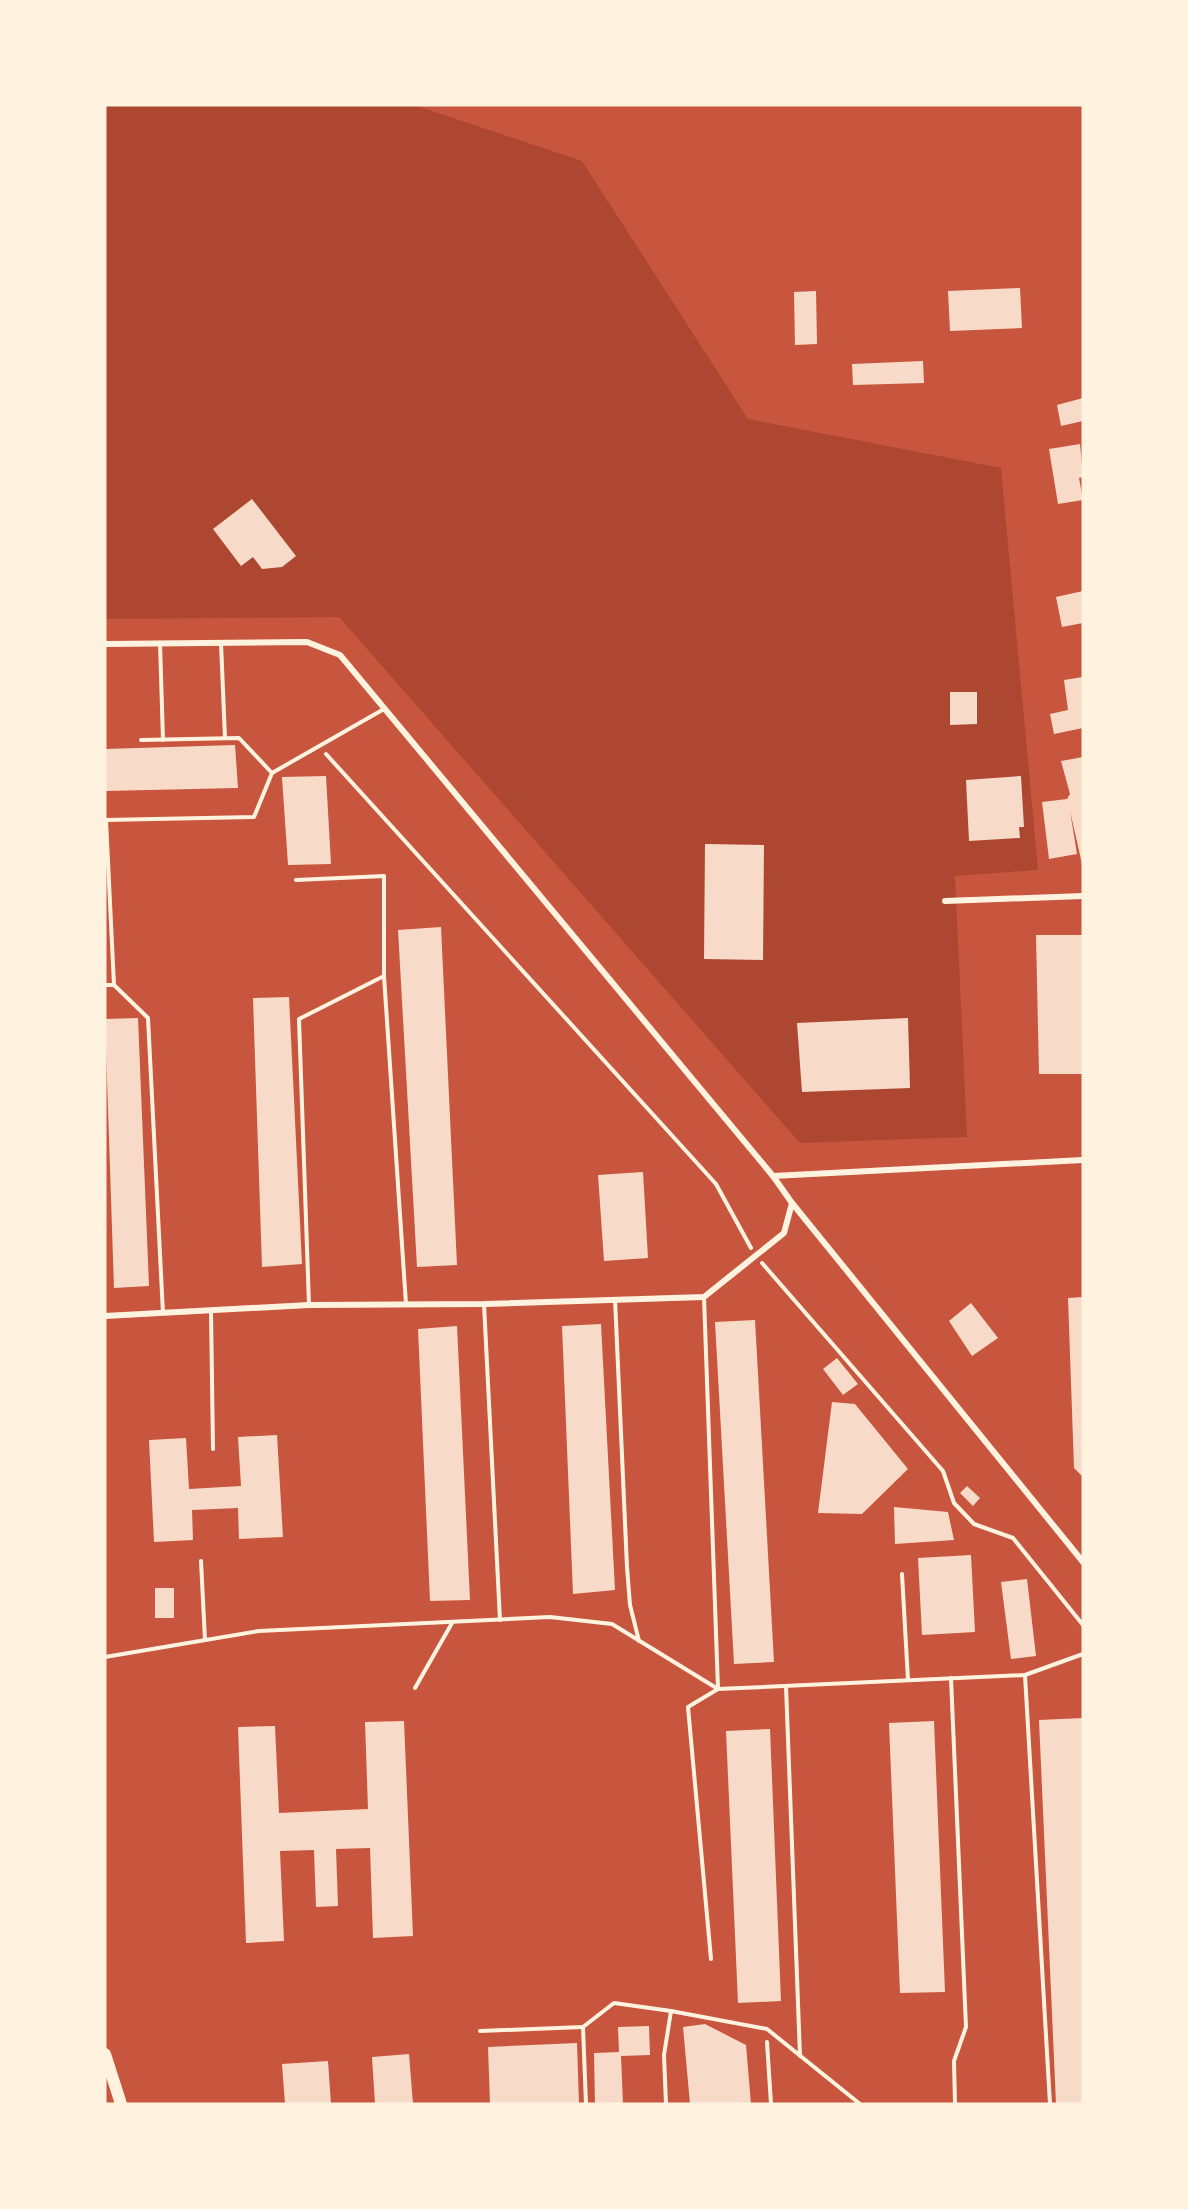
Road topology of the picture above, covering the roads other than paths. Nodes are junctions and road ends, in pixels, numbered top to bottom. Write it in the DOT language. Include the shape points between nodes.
graph roads {
  1 [pos="221,642"];
  2 [pos="160,643"];
  3 [pos="105,644"];
  4 [pos="384,709"];
  5 [pos="225,738"];
  6 [pos="141,740"];
  7 [pos="163,740"];
  8 [pos="272,773"];
  9 [pos="105,820"];
  10 [pos="296,880"];
  11 [pos="1083,896"];
  12 [pos="945,901"];
  13 [pos="384,976"];
  14 [pos="105,985"];
  15 [pos="114,985"];
  16 [pos="1083,1160"];
  17 [pos="773,1176"];
  18 [pos="792,1203"];
  19 [pos="704,1297"];
  20 [pos="615,1299"];
  21 [pos="406,1304"];
  22 [pos="484,1304"];
  23 [pos="309,1305"];
  24 [pos="211,1311"];
  25 [pos="163,1314"];
  26 [pos="105,1316"];
  27 [pos="213,1449"];
  28 [pos="201,1561"];
  29 [pos="1083,1562"];
  30 [pos="902,1574"];
  31 [pos="500,1620"];
  32 [pos="452,1622"];
  33 [pos="205,1640"];
  34 [pos="639,1641"];
  35 [pos="1083,1654"];
  36 [pos="105,1657"];
  37 [pos="1025,1675"];
  38 [pos="951,1678"];
  39 [pos="908,1680"];
  40 [pos="786,1686"];
  41 [pos="415,1688"];
  42 [pos="718,1689"];
  43 [pos="711,1959"];
  44 [pos="671,2011"];
  45 [pos="584,2027"];
  46 [pos="480,2031"];
  47 [pos="105,2054"];
  48 [pos="800,2056"];
  49 [pos="121,2104"];
  50 [pos="586,2104"];
  51 [pos="666,2104"];
  52 [pos="860,2104"];
  53 [pos="956,2104"];
  54 [pos="1050,2104"];
  1 -- 2 [label="street"];
  1 -- 4 [label="street" via="307,642 340,655"];
  1 -- 5 [label="lane"];
  2 -- 3 [label="street"];
  2 -- 7 [label="lane"];
  4 -- 8 [label="lane"];
  4 -- 17 [label="street"];
  5 -- 7 [label="lane"];
  5 -- 8 [label="lane" via="239,738"];
  6 -- 7 [label="lane"];
  8 -- 9 [label="lane" via="254,817"];
  9 -- 15 [label="lane"];
  10 -- 13 [label="lane" via="384,876"];
  11 -- 12 [label="street"];
  13 -- 21 [label="lane"];
  13 -- 23 [label="lane" via="298,1018"];
  14 -- 15 [label="lane"];
  15 -- 25 [label="lane" via="148,1018"];
  16 -- 17 [label="street"];
  17 -- 18 [label="street"];
  18 -- 19 [label="street" via="784,1233"];
  18 -- 29 [label="street"];
  19 -- 20 [label="street"];
  19 -- 42 [label="lane"];
  20 -- 22 [label="street"];
  20 -- 34 [label="lane" via="627,1567 630,1605"];
  21 -- 22 [label="street"];
  21 -- 23 [label="street"];
  22 -- 31 [label="lane"];
  23 -- 24 [label="street"];
  24 -- 25 [label="street"];
  24 -- 27 [label="lane"];
  25 -- 26 [label="street"];
  28 -- 33 [label="lane"];
  30 -- 39 [label="lane"];
  31 -- 32 [label="lane"];
  31 -- 34 [label="lane" via="550,1617 612,1624"];
  32 -- 33 [label="lane" via="259,1631"];
  32 -- 41 [label="lane"];
  33 -- 36 [label="lane"];
  34 -- 42 [label="lane"];
  35 -- 37 [label="lane"];
  37 -- 38 [label="lane"];
  37 -- 54 [label="lane"];
  38 -- 39 [label="lane"];
  38 -- 53 [label="lane" via="966,2027 954,2061"];
  39 -- 40 [label="lane"];
  40 -- 42 [label="lane"];
  40 -- 48 [label="lane"];
  42 -- 43 [label="lane" via="688,1707"];
  44 -- 45 [label="lane" via="614,2003"];
  44 -- 48 [label="lane" via="767,2030"];
  44 -- 51 [label="lane" via="663,2055"];
  45 -- 46 [label="lane"];
  45 -- 50 [label="lane"];
  47 -- 49 [label="main road"];
  48 -- 52 [label="lane"];
}
